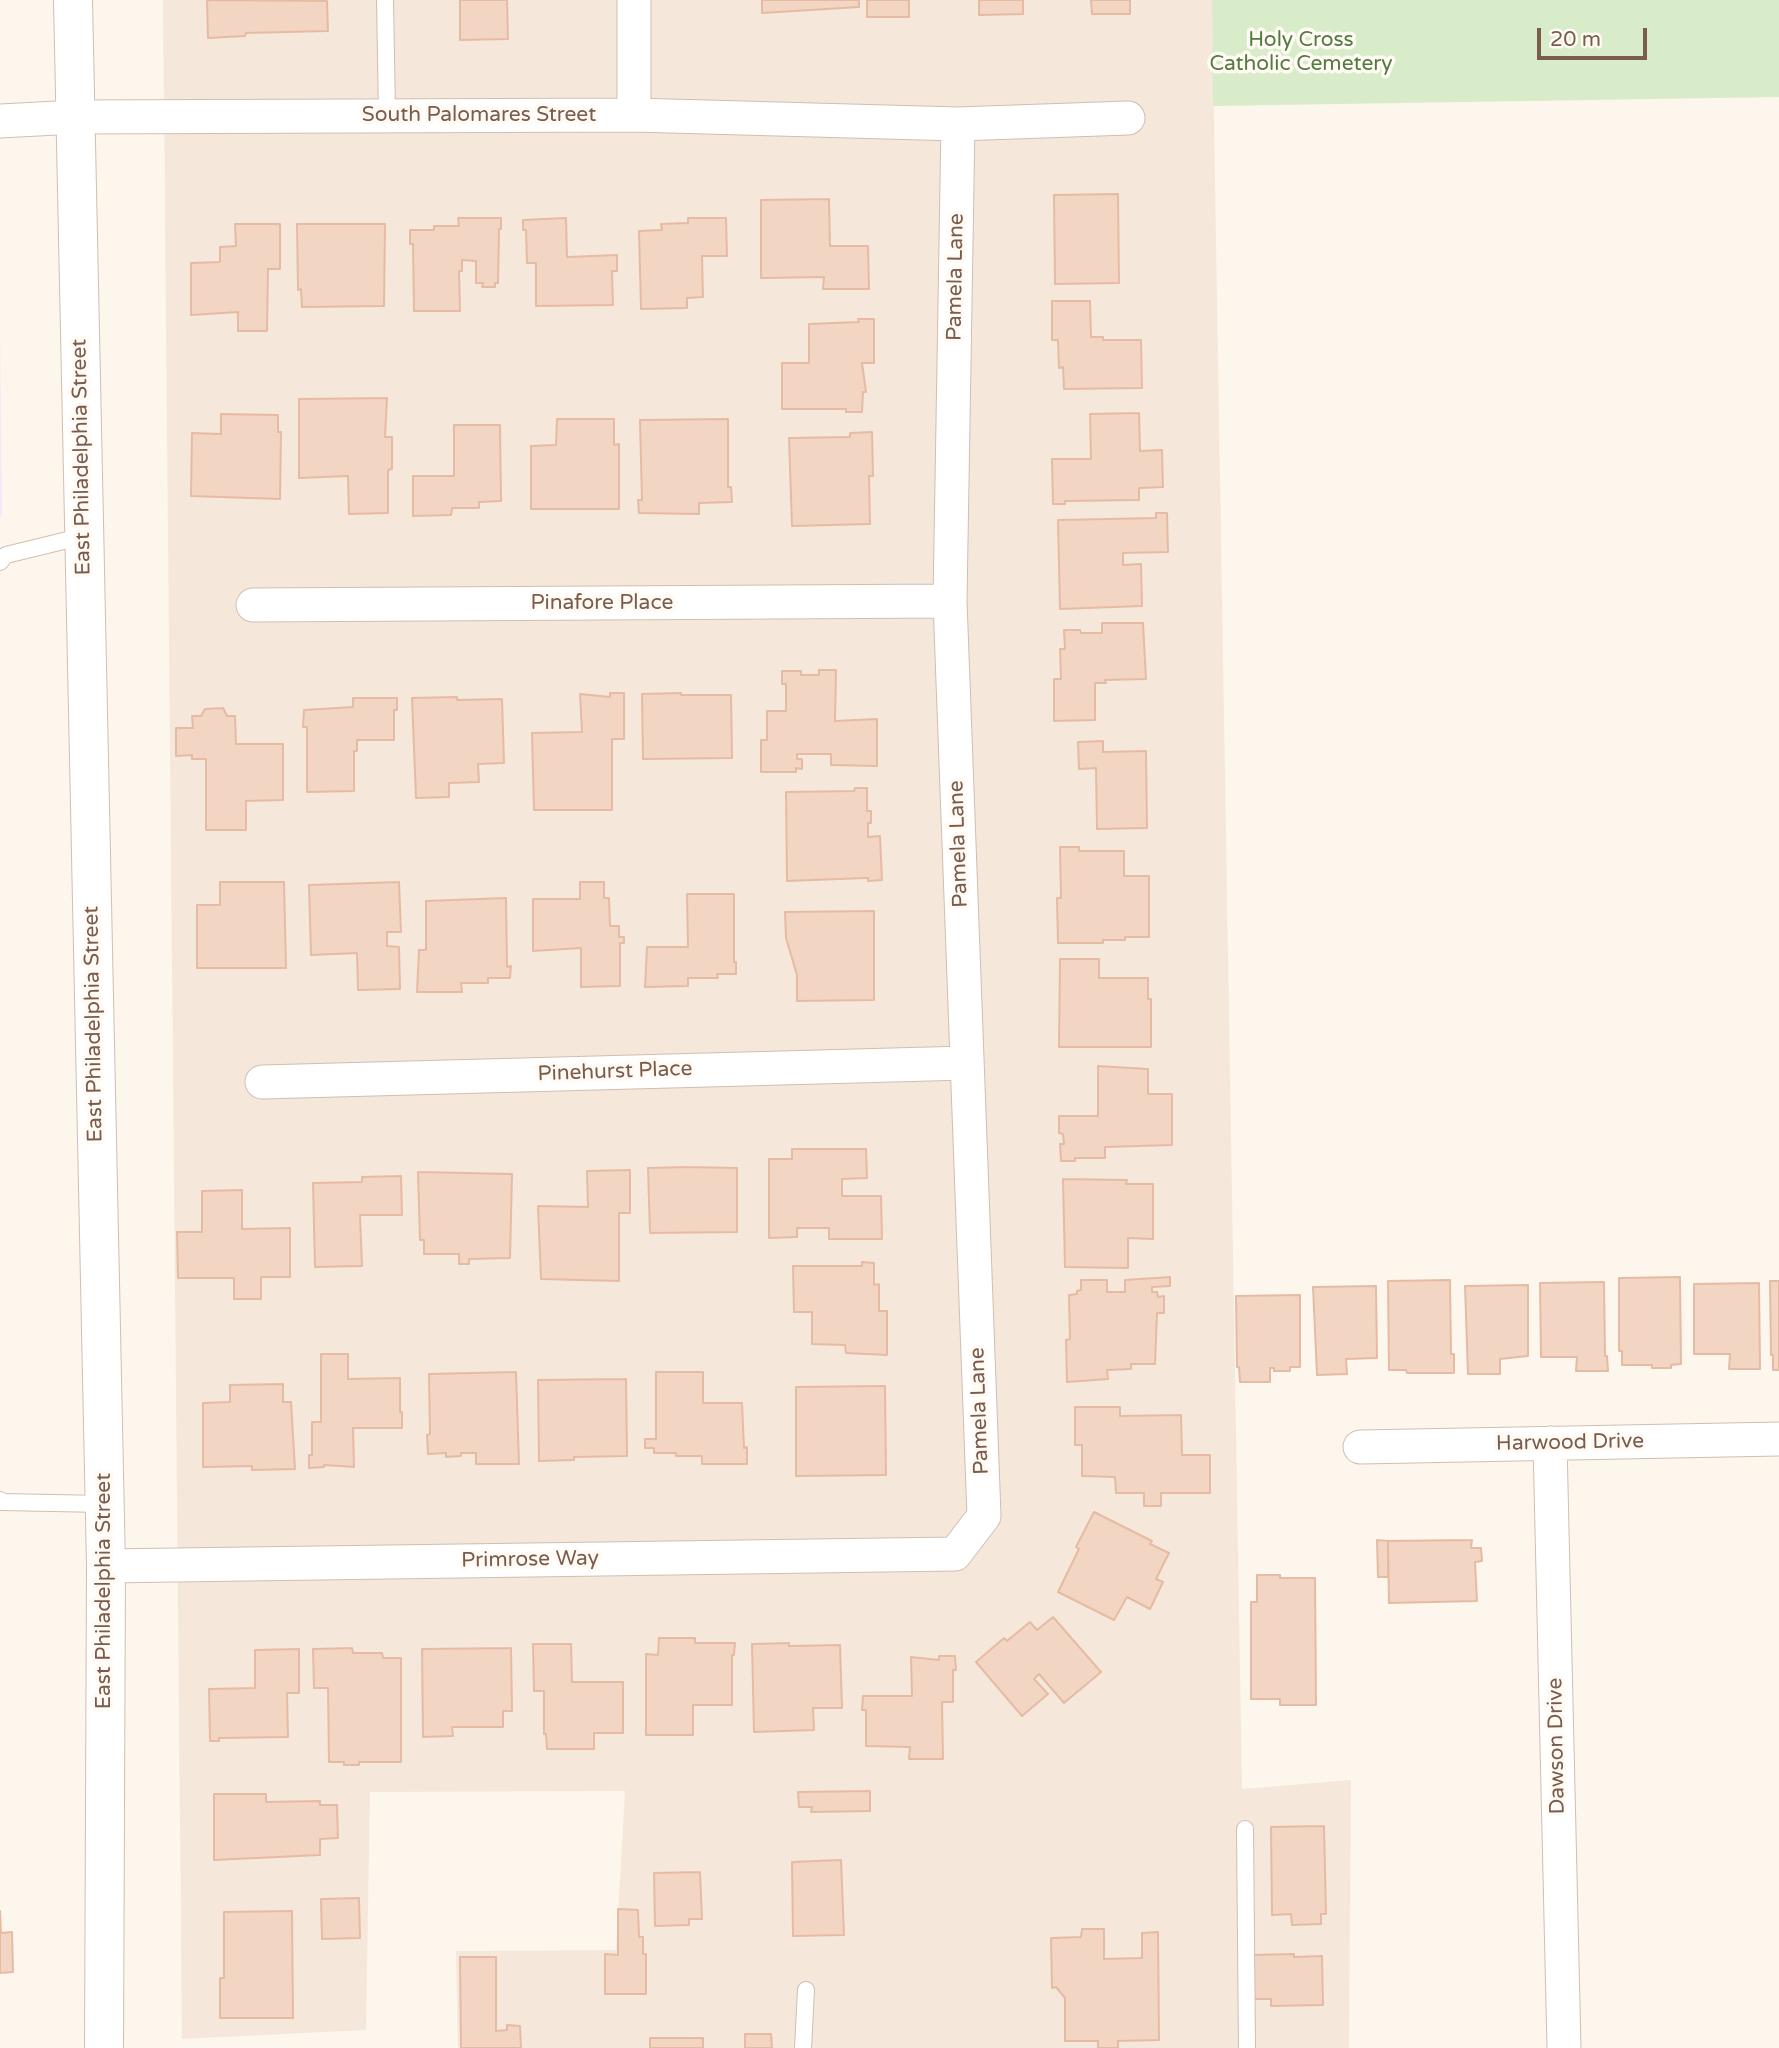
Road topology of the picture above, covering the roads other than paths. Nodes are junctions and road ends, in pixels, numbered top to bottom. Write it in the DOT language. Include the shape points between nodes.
graph roads {
  1 [pos="73,0"];
  2 [pos="385,0"];
  3 [pos="634,0"];
  4 [pos="634,115"];
  5 [pos="387,116"];
  6 [pos="75,117"];
  7 [pos="1129,118"];
  8 [pos="0,121"];
  9 [pos="958,124"];
  10 [pos="84,536"];
  11 [pos="0,562"];
  12 [pos="950,601"];
  13 [pos="253,605"];
  14 [pos="967,1063"];
  15 [pos="262,1082"];
  16 [pos="1779,1439"];
  17 [pos="1550,1443"];
  18 [pos="1360,1447"];
  19 [pos="0,1500"];
  20 [pos="104,1504"];
  21 [pos="955,1553"];
  22 [pos="106,1566"];
  23 [pos="1245,1829"];
  24 [pos="806,1990"];
  25 [pos="104,2048"];
  26 [pos="803,2048"];
  27 [pos="1247,2048"];
  28 [pos="1564,2048"];
  1 -- 6 [label="street, East Philadelphia Street"];
  2 -- 5 [label="lane"];
  3 -- 4 [label="street"];
  4 -- 5 [label="street, South Palomares Street"];
  4 -- 9 [label="street, South Palomares Street"];
  5 -- 6 [label="street, South Palomares Street"];
  6 -- 8 [label="street, South Palomares Street"];
  6 -- 10 [label="street, East Philadelphia Street"];
  7 -- 9 [label="street, South Palomares Street"];
  9 -- 12 [label="street, Pamela Lane"];
  10 -- 11 [label="lane" via="6,555"];
  10 -- 20 [label="street, East Philadelphia Street"];
  12 -- 13 [label="street, Pinafore Place"];
  12 -- 14 [label="street, Pamela Lane"];
  14 -- 15 [label="street, Pinehurst Place"];
  14 -- 21 [label="street, Pamela Lane" via="984,1516"];
  16 -- 17 [label="street, Harwood Drive"];
  17 -- 18 [label="street, Harwood Drive"];
  17 -- 28 [label="street, Dawson Drive"];
  19 -- 20 [label="lane"];
  20 -- 22 [label="street, East Philadelphia Street"];
  21 -- 22 [label="street, Primrose Way"];
  22 -- 25 [label="street, East Philadelphia Street"];
  23 -- 27 [label="lane"];
  24 -- 26 [label="lane"];
}
